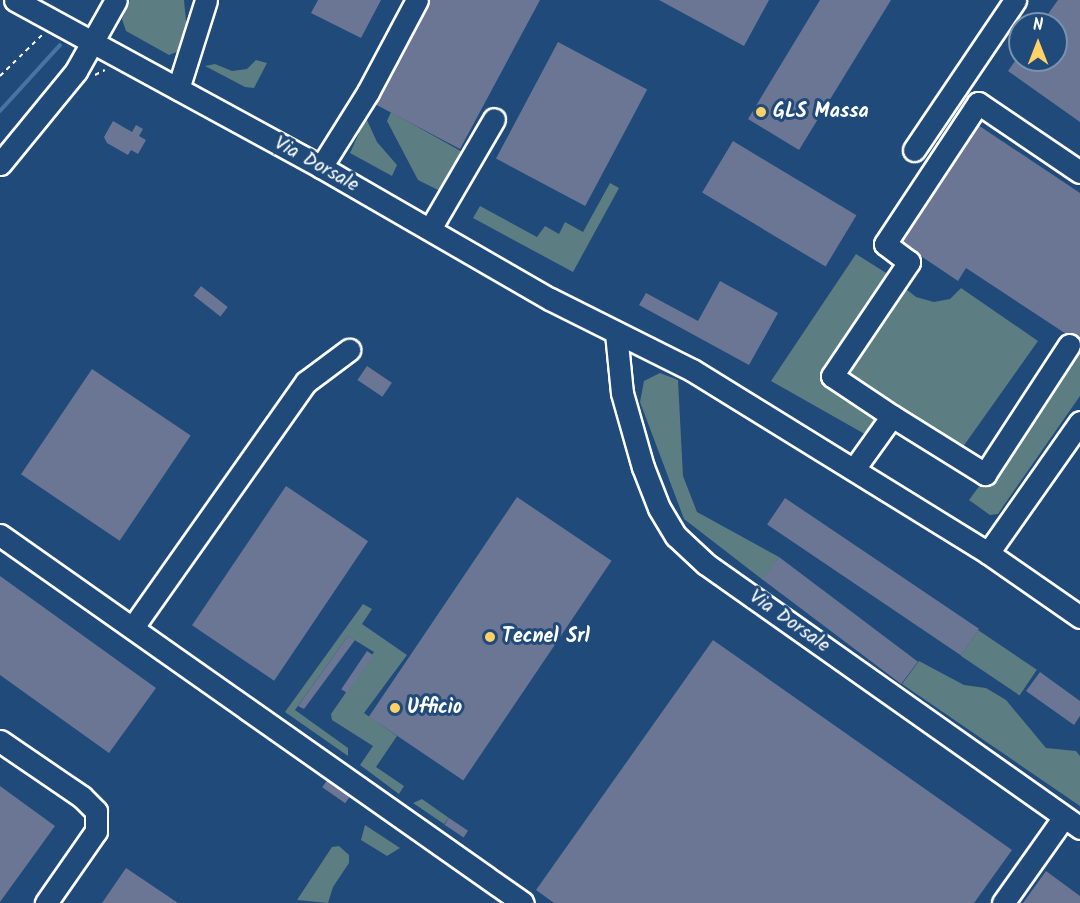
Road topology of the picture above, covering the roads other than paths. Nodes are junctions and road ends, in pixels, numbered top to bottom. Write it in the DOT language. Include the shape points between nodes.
graph roads {
  1 [pos="15,0"];
  2 [pos="116,0"];
  3 [pos="206,0"];
  4 [pos="417,0"];
  5 [pos="1016,0"];
  6 [pos="92,42"];
  7 [pos="178,89"];
  8 [pos="494,119"];
  9 [pos="914,150"];
  10 [pos="0,164"];
  11 [pos="321,167"];
  12 [pos="1080,172"];
  13 [pos="430,229"];
  14 [pos="616,333"];
  15 [pos="1069,345"];
  16 [pos="349,350"];
  17 [pos="892,416"];
  18 [pos="1080,422"];
  19 [pos="854,470"];
  20 [pos="0,535"];
  21 [pos="988,553"];
  22 [pos="1080,617"];
  23 [pos="133,627"];
  24 [pos="0,741"];
  25 [pos="1072,823"];
  26 [pos="46,903"];
  27 [pos="523,903"];
  28 [pos="1003,903"];
  1 -- 6 [label="street, Via Dorsale"];
  2 -- 6 [label="street"];
  3 -- 7 [label="street"];
  4 -- 11 [label="street"];
  5 -- 9 [label="street"];
  6 -- 7 [label="street, Via Dorsale"];
  6 -- 10 [label="street" via="76,71"];
  7 -- 11 [label="street, Via Dorsale"];
  8 -- 13 [label="street"];
  11 -- 13 [label="street, Via Dorsale"];
  12 -- 17 [label="street" via="978,103 885,244 909,262 832,376"];
  13 -- 14 [label="street, Via Dorsale"];
  14 -- 19 [label="street, Via Dorsale" via="692,370"];
  14 -- 25 [label="street, Via Dorsale" via="622,393 643,467 658,508 676,536 706,564"];
  15 -- 17 [label="street" via="985,474"];
  16 -- 23 [label="street" via="306,382"];
  17 -- 19 [label="street"];
  18 -- 21 [label="street"];
  19 -- 21 [label="street, Via Dorsale"];
  20 -- 23 [label="street"];
  21 -- 22 [label="street, Via Dorsale"];
  23 -- 27 [label="street"];
  24 -- 26 [label="street" via="82,797 96,811 96,831"];
  25 -- 28 [label="street"];
}
